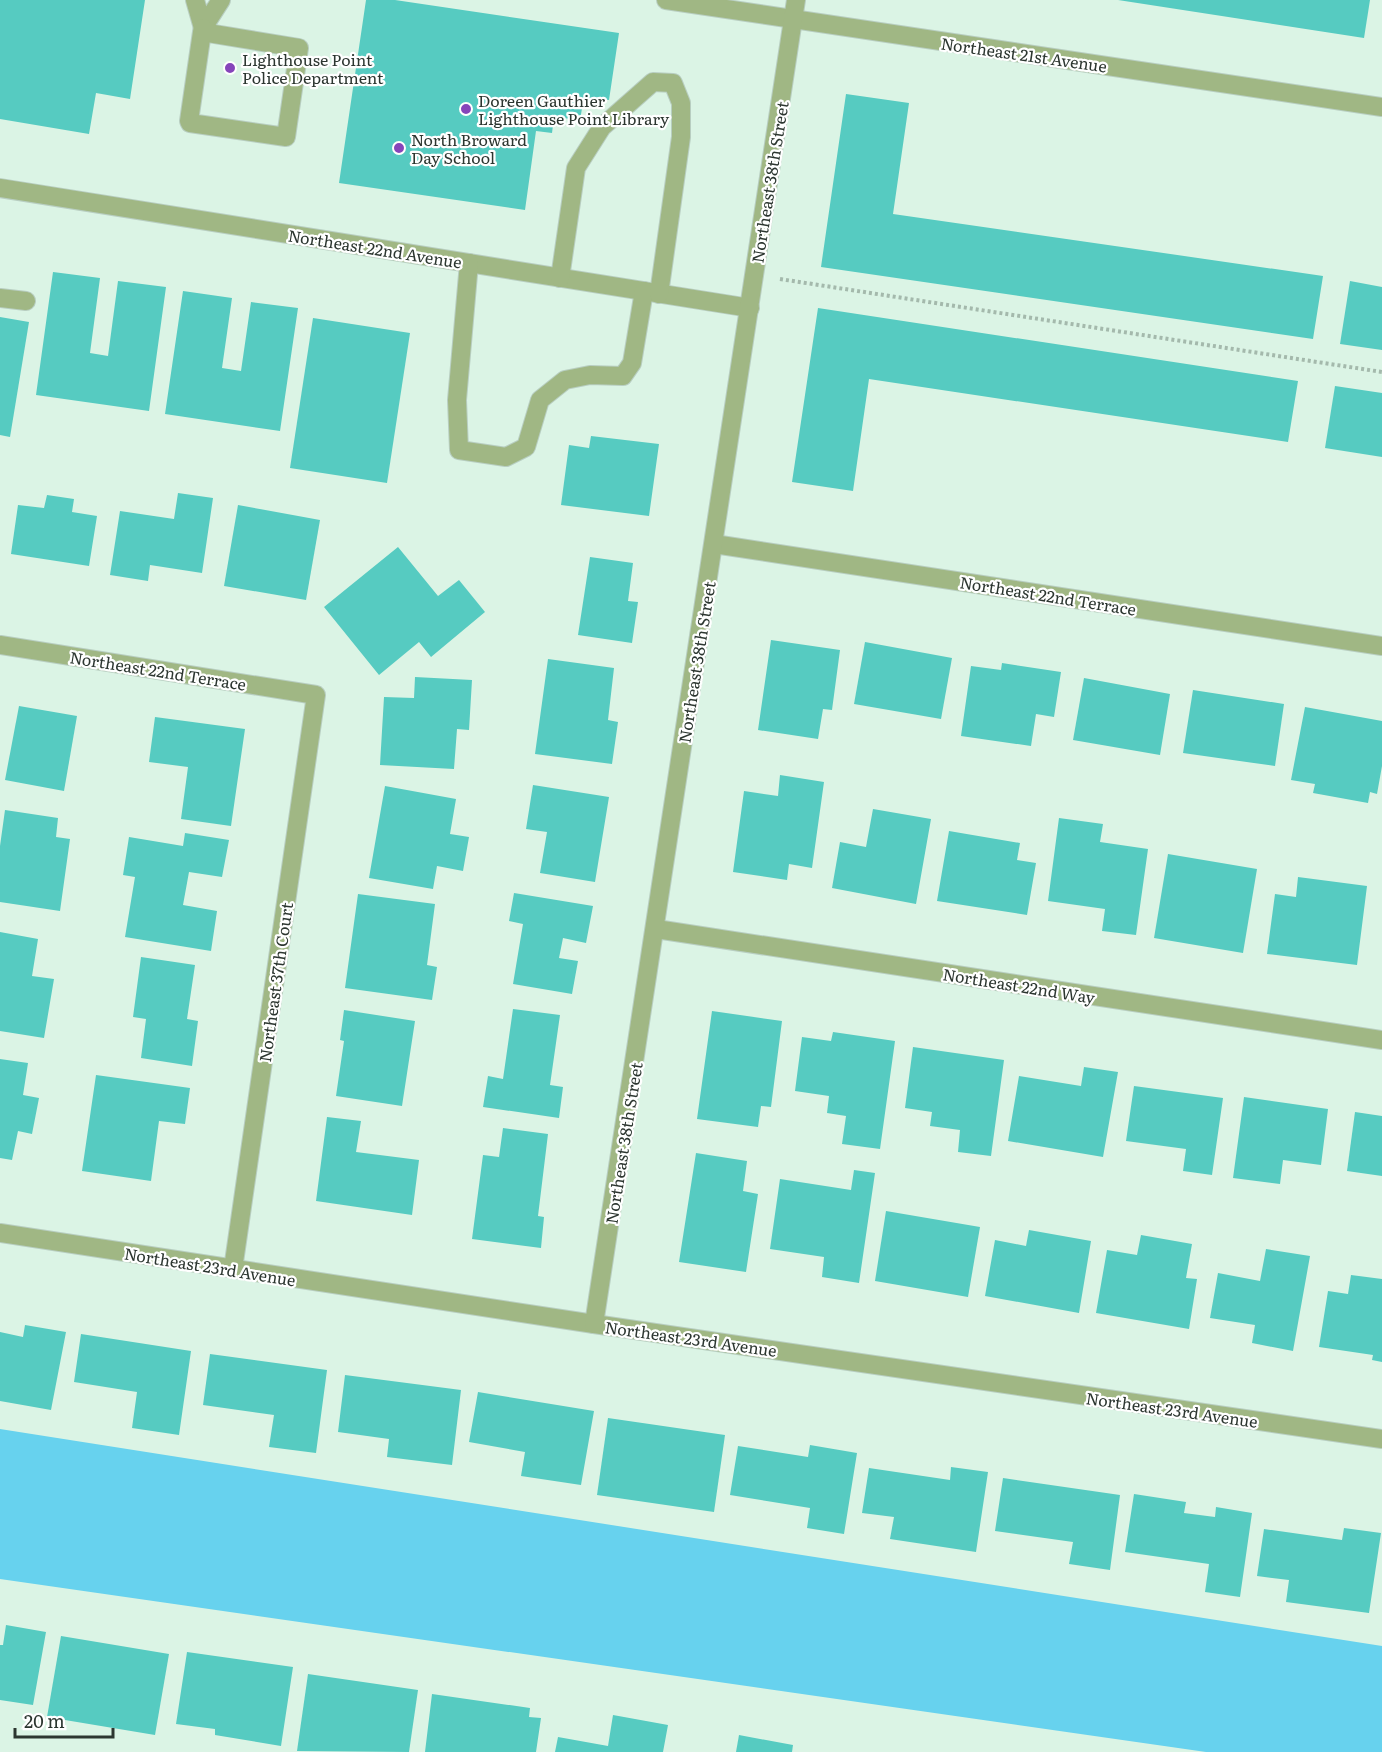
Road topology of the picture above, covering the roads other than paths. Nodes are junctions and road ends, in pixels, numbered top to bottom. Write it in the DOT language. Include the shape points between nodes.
graph roads {
  1 [pos="195,0"];
  2 [pos="220,0"];
  3 [pos="666,0"];
  4 [pos="796,0"];
  5 [pos="793,20"];
  6 [pos="202,30"];
  7 [pos="1382,107"];
  8 [pos="0,188"];
  9 [pos="469,263"];
  10 [pos="560,278"];
  11 [pos="651,293"];
  12 [pos="0,298"];
  13 [pos="26,302"];
  14 [pos="750,308"];
  15 [pos="714,544"];
  16 [pos="0,645"];
  17 [pos="1382,646"];
  18 [pos="316,695"];
  19 [pos="656,929"];
  20 [pos="1382,1040"];
  21 [pos="0,1233"];
  22 [pos="233,1269"];
  23 [pos="594,1324"];
  24 [pos="1382,1440"];
  1 -- 6 [label="street"];
  2 -- 6 [label="street"];
  3 -- 5 [label="street, Northeast 21st Avenue"];
  4 -- 5 [label="street, Northeast 38th Street"];
  5 -- 7 [label="street, Northeast 21st Avenue"];
  5 -- 14 [label="street, Northeast 38th Street"];
  6 -- 6 [label="street" via="190,123 286,137 299,48"];
  8 -- 9 [label="street, Northeast 22nd Avenue"];
  9 -- 10 [label="street, Northeast 22nd Avenue"];
  9 -- 11 [label="street" via="457,400 459,450 506,457 526,447 540,400 565,380 590,375 623,376 632,363"];
  10 -- 11 [label="street, Northeast 22nd Avenue"];
  10 -- 11 [label="street" via="576,168 602,127 653,82 673,83 681,103 681,137"];
  11 -- 14 [label="street, Northeast 22nd Avenue"];
  12 -- 13 [label="street"];
  14 -- 15 [label="street, Northeast 38th Street"];
  15 -- 17 [label="street, Northeast 22nd Terrace"];
  15 -- 19 [label="street, Northeast 38th Street"];
  16 -- 18 [label="street, Northeast 22nd Terrace"];
  18 -- 22 [label="street, Northeast 37th Court"];
  19 -- 20 [label="street, Northeast 22nd Way"];
  19 -- 23 [label="street, Northeast 38th Street"];
  21 -- 22 [label="street, Northeast 23rd Avenue"];
  22 -- 23 [label="street, Northeast 23rd Avenue"];
  23 -- 24 [label="street, Northeast 23rd Avenue"];
}
